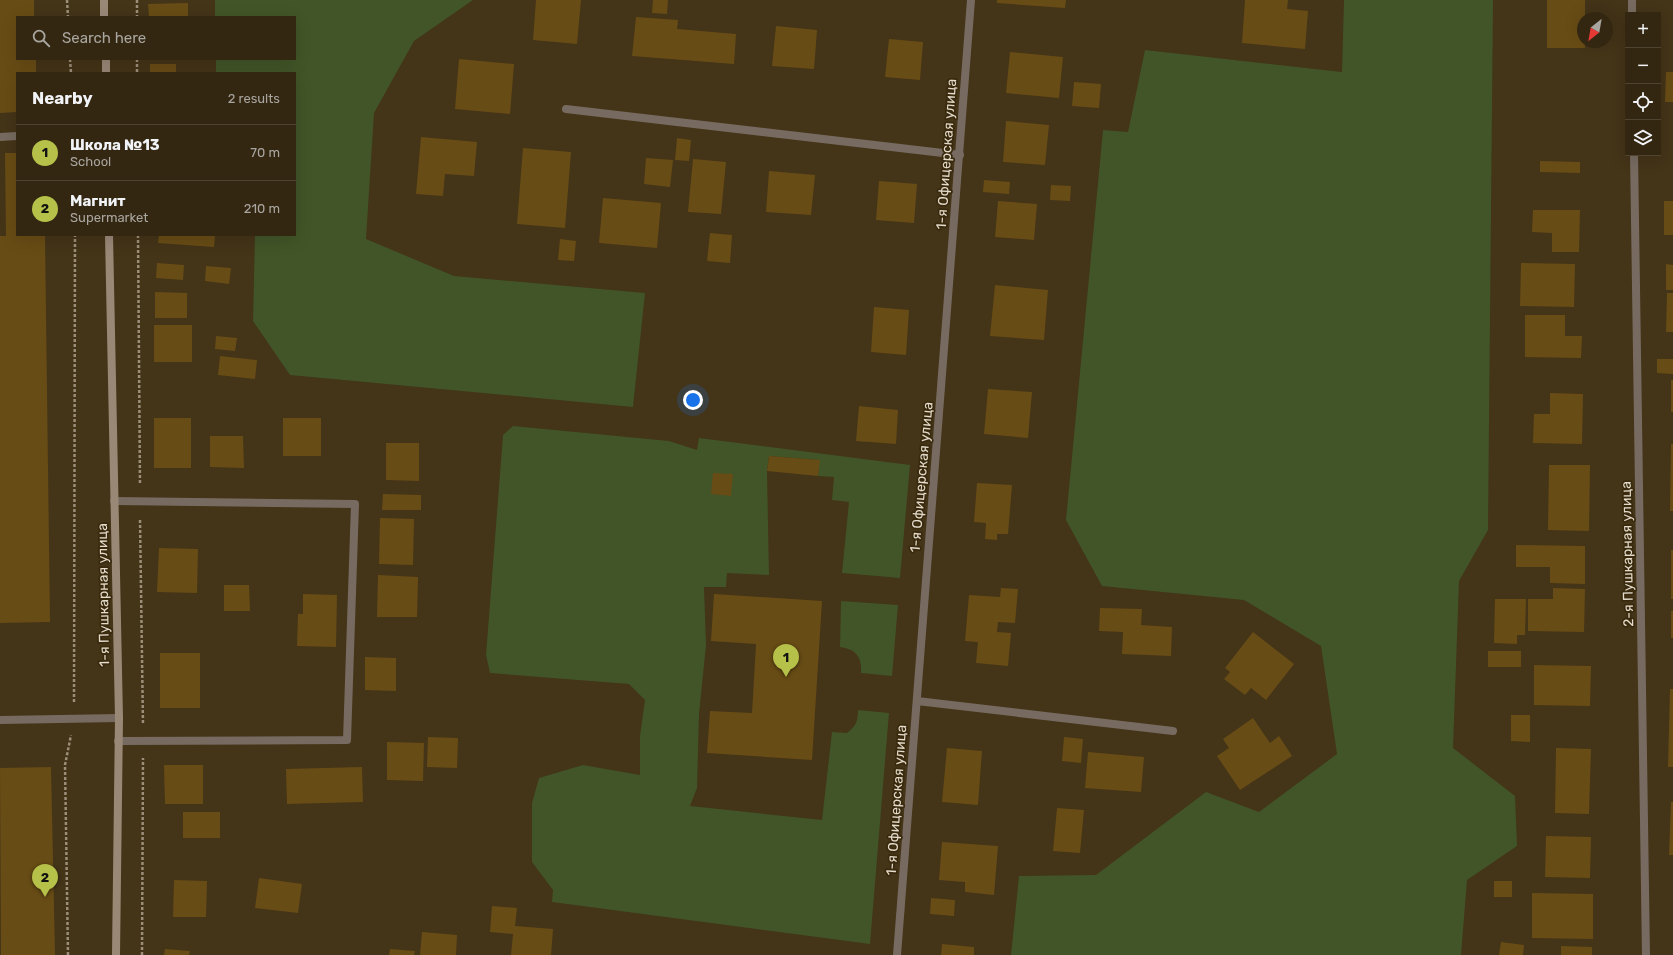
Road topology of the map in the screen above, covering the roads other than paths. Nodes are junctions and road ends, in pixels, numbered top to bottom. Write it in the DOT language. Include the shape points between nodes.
graph roads {
  1 [pos="104,0"];
  2 [pos="970,0"];
  3 [pos="1632,0"];
  4 [pos="1632,12"];
  5 [pos="104,16"];
  6 [pos="106,60"];
  7 [pos="106,72"];
  8 [pos="566,109"];
  9 [pos="16,136"];
  10 [pos="0,137"];
  11 [pos="960,155"];
  12 [pos="1634,156"];
  13 [pos="109,236"];
  14 [pos="114,501"];
  15 [pos="916,701"];
  16 [pos="119,718"];
  17 [pos="0,720"];
  18 [pos="1173,731"];
  19 [pos="118,741"];
  20 [pos="116,955"];
  21 [pos="897,955"];
  22 [pos="1646,955"];
  1 -- 5 [label="main road"];
  2 -- 11 [label="street, 1-я Офицерская улица"];
  3 -- 4 [label="street"];
  6 -- 7 [label="main road"];
  8 -- 11 [label="street"];
  9 -- 10 [label="street"];
  11 -- 15 [label="street, 1-я Офицерская улица"];
  12 -- 22 [label="street, 2-я Пушкарная улица"];
  13 -- 14 [label="main road, 1-я Пушкарная улица"];
  14 -- 16 [label="main road, 1-я Пушкарная улица"];
  14 -- 19 [label="street" via="355,504 347,740"];
  15 -- 18 [label="street"];
  15 -- 21 [label="street, 1-я Офицерская улица"];
  16 -- 17 [label="street"];
  16 -- 19 [label="main road, 1-я Пушкарная улица"];
  19 -- 20 [label="main road, 1-я Пушкарная улица"];
}
